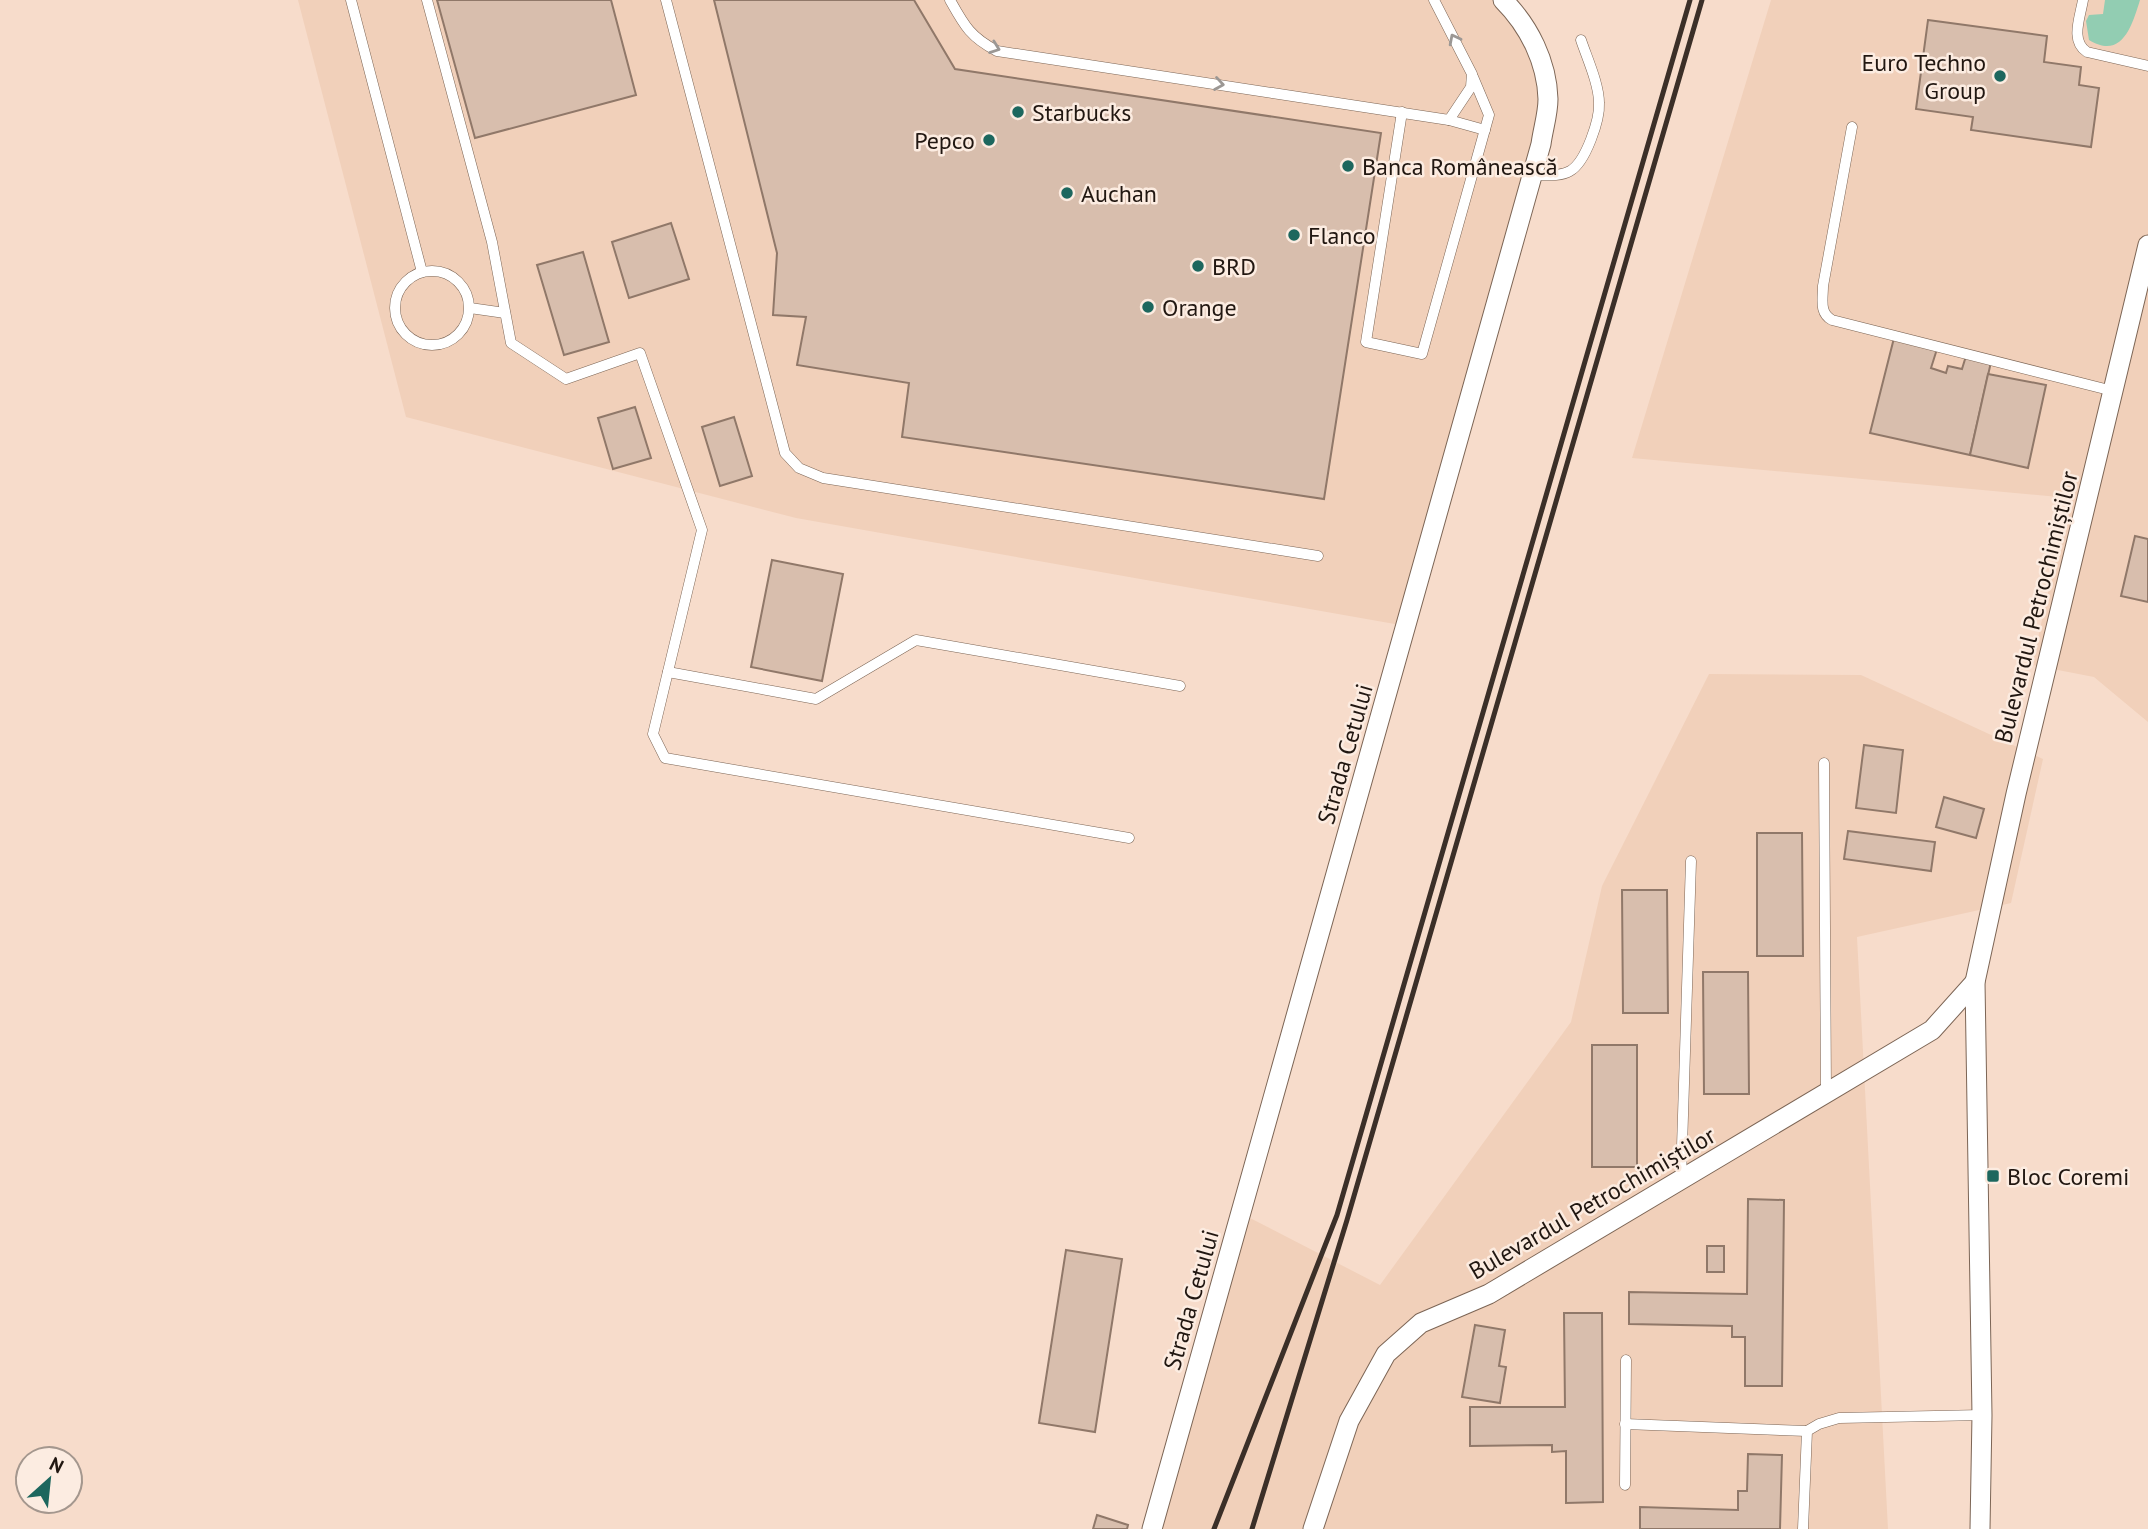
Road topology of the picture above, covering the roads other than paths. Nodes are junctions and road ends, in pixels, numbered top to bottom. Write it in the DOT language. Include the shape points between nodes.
graph roads {
  1 [pos="351,0"];
  2 [pos="428,0"];
  3 [pos="666,0"];
  4 [pos="950,0"];
  5 [pos="1434,0"];
  6 [pos="1503,0"];
  7 [pos="2083,0"];
  8 [pos="1581,40"];
  9 [pos="2148,66"];
  10 [pos="1472,74"];
  11 [pos="1402,112"];
  12 [pos="1449,120"];
  13 [pos="1852,127"];
  14 [pos="1485,130"];
  15 [pos="1533,175"];
  16 [pos="2148,245"];
  17 [pos="422,272"];
  18 [pos="470,308"];
  19 [pos="505,313"];
  20 [pos="2113,391"];
  21 [pos="1318,556"];
  22 [pos="668,672"];
  23 [pos="1180,686"];
  24 [pos="1824,763"];
  25 [pos="1129,838"];
  26 [pos="1691,860"];
  27 [pos="1975,982"];
  28 [pos="1826,1093"];
  29 [pos="1681,1180"];
  30 [pos="1626,1360"];
  31 [pos="1982,1415"];
  32 [pos="1625,1424"];
  33 [pos="1807,1431"];
  34 [pos="1625,1485"];
  35 [pos="1152,1529"];
  36 [pos="1313,1529"];
  37 [pos="1803,1529"];
  38 [pos="1980,1529"];
  1 -- 17 [label="lane"];
  2 -- 19 [label="lane" via="492,242"];
  3 -- 21 [label="lane" via="785,453 799,468 823,478"];
  4 -- 11 [label="lane, one-way" via="978,41 997,51"];
  10 -- 5 [label="lane, one-way"];
  6 -- 15 [label="street, Strada Cetului" via="1530,33 1544,67 1548,100"];
  7 -- 9 [label="lane" via="2076,39 2080,47"];
  8 -- 15 [label="lane" via="1600,105 1589,146 1570,171"];
  10 -- 12 [label="lane" via="1471,87"];
  10 -- 14 [label="lane" via="1489,115"];
  11 -- 12 [label="lane"];
  11 -- 14 [label="lane" via="1366,342 1422,354"];
  12 -- 14 [label="lane"];
  13 -- 20 [label="lane" via="1823,286 1825,317"];
  15 -- 35 [label="street, Strada Cetului"];
  16 -- 20 [label="street, Bulevardul Petrochimiștilor"];
  17 -- 18 [label="lane" via="436,271 460,283"];
  17 -- 18 [label="lane" via="410,278 396,301 396,315 410,338 422,344 449,342 460,334"];
  18 -- 19 [label="lane"];
  19 -- 22 [label="lane" via="511,343 566,379 640,353 702,530"];
  20 -- 27 [label="street, Bulevardul Petrochimiștilor"];
  22 -- 23 [label="lane" via="816,699 916,640"];
  22 -- 25 [label="lane" via="653,734 665,758"];
  24 -- 28 [label="lane"];
  26 -- 29 [label="lane"];
  27 -- 28 [label="street, Bulevardul Petrochimiștilor" via="1933,1030"];
  27 -- 31 [label="street, Bulevardul Petrochimiștilor"];
  28 -- 29 [label="street, Bulevardul Petrochimiștilor"];
  29 -- 36 [label="street, Bulevardul Petrochimiștilor" via="1489,1294 1421,1323 1386,1354 1349,1421"];
  30 -- 32 [label="lane"];
  31 -- 33 [label="lane" via="1839,1418"];
  31 -- 38 [label="street, Bulevardul Petrochimiștilor"];
  32 -- 33 [label="lane"];
  32 -- 34 [label="lane"];
  33 -- 37 [label="lane"];
}
